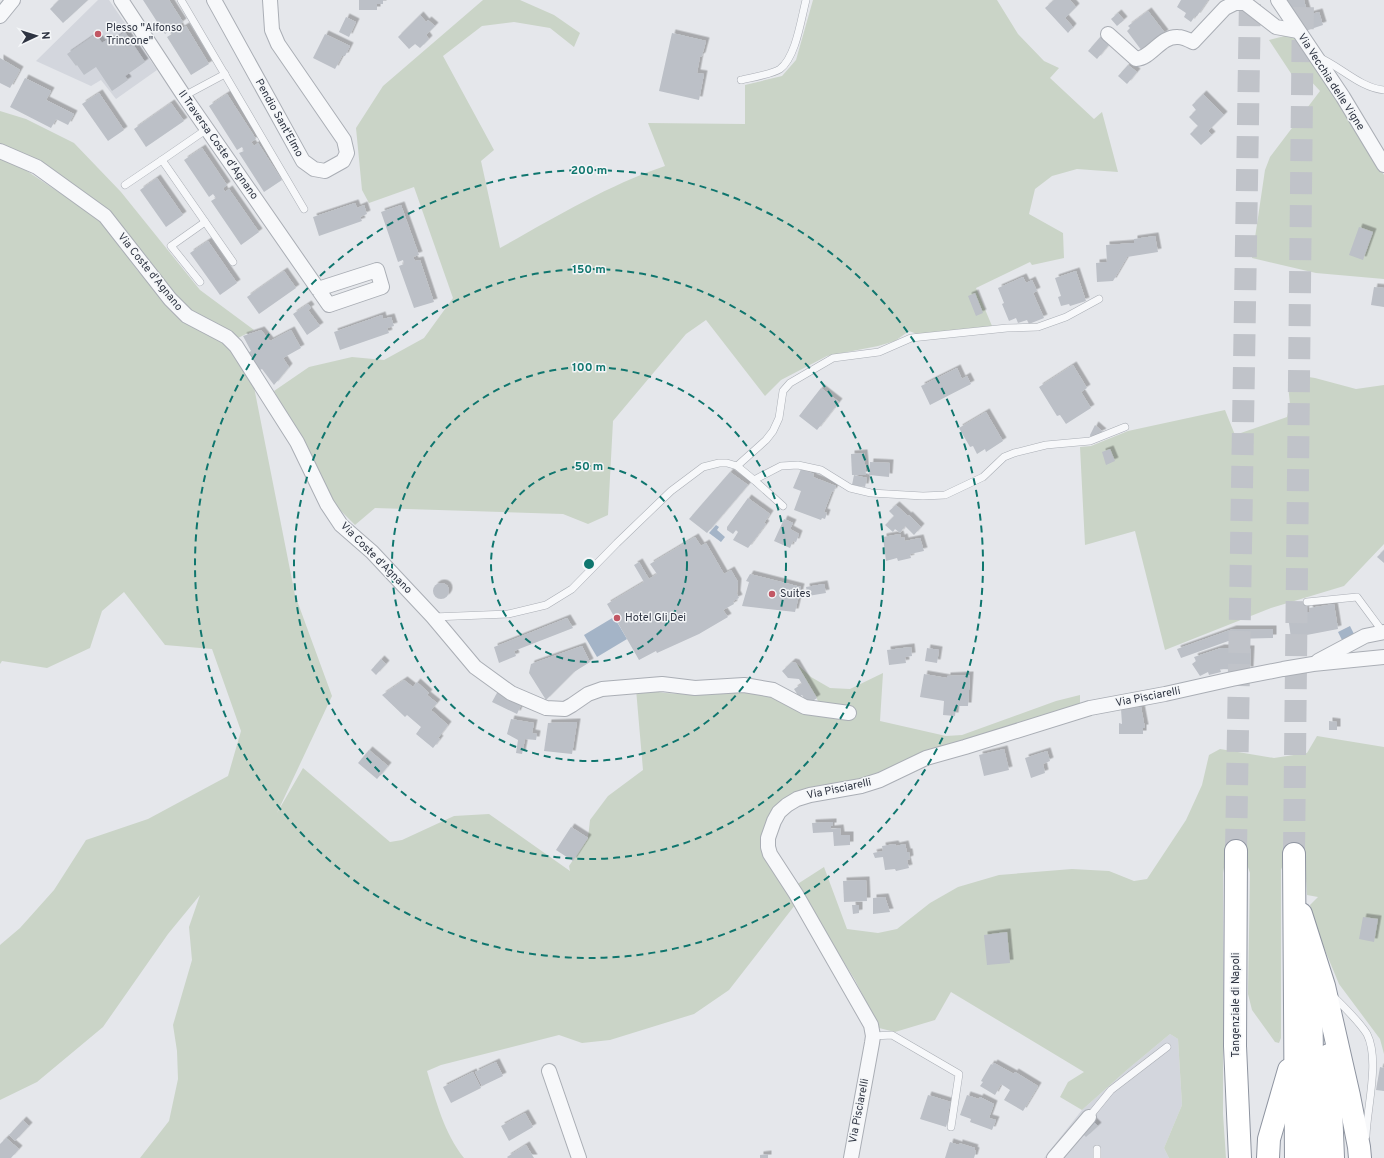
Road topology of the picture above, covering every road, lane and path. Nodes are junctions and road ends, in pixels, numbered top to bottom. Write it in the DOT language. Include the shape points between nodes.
graph roads {
  1 [pos="12,0"];
  2 [pos="120,0"];
  3 [pos="181,0"];
  4 [pos="214,0"];
  5 [pos="270,0"];
  6 [pos="806,0"];
  7 [pos="1278,0"];
  8 [pos="0,16"];
  9 [pos="1298,30"];
  10 [pos="1108,34"];
  11 [pos="1314,55"];
  12 [pos="225,74"];
  13 [pos="740,80"];
  14 [pos="1384,90"];
  15 [pos="184,96"];
  16 [pos="207,129"];
  17 [pos="0,151"];
  18 [pos="162,160"];
  19 [pos="1384,165"];
  20 [pos="125,185"];
  21 [pos="304,209"];
  22 [pos="205,222"];
  23 [pos="233,262"];
  24 [pos="200,282"];
  25 [pos="318,290"];
  26 [pos="1099,299"];
  27 [pos="1125,427"];
  28 [pos="737,466"];
  29 [pos="754,480"];
  30 [pos="783,506"];
  31 [pos="1307,602"];
  32 [pos="433,617"];
  33 [pos="1383,632"];
  34 [pos="1384,657"];
  35 [pos="1313,664"];
  36 [pos="849,713"];
  37 [pos="1236,851"];
  38 [pos="1294,854"];
  39 [pos="1295,893"];
  40 [pos="1303,919"];
  41 [pos="1310,943"];
  42 [pos="1322,983"];
  43 [pos="1333,1027"];
  44 [pos="873,1036"];
  45 [pos="1167,1047"];
  46 [pos="1295,1048"];
  47 [pos="1341,1063"];
  48 [pos="549,1070"];
  49 [pos="1280,1098"];
  50 [pos="1089,1117"];
  51 [pos="951,1128"];
  52 [pos="1097,1149"];
  53 [pos="1361,1156"];
  54 [pos="579,1158"];
  55 [pos="851,1158"];
  56 [pos="1054,1158"];
  57 [pos="1097,1158"];
  58 [pos="1240,1158"];
  59 [pos="1268,1158"];
  60 [pos="1276,1158"];
  61 [pos="1285,1158"];
  62 [pos="1296,1158"];
  63 [pos="1305,1158"];
  64 [pos="1313,1158"];
  65 [pos="1324,1158"];
  66 [pos="1333,1158"];
  67 [pos="1342,1158"];
  1 -- 8 [label="street"];
  2 -- 15 [label="street, II Traversa Coste d'Agnano"];
  3 -- 12 [label="lane"];
  4 -- 5 [label="street, Pendio Sant'Elmo" via="303,161 314,169 325,171 343,161 347,153 344,140 278,44 272,30"];
  6 -- 13 [label="lane" via="794,45 786,63 779,70"];
  7 -- 9 [label="street, Via Vecchia delle Vigne"];
  9 -- 10 [label="street" via="1276,27 1245,3 1235,3 1225,8 1193,42 1179,37 1167,38 1142,58 1136,58"];
  9 -- 11 [label="street, Via Vecchia delle Vigne"];
  11 -- 14 [label="lane" via="1376,90"];
  11 -- 19 [label="street, Via Vecchia delle Vigne"];
  12 -- 15 [label="lane"];
  12 -- 21 [label="lane"];
  15 -- 16 [label="street, II Traversa Coste d'Agnano"];
  16 -- 18 [label="lane"];
  16 -- 25 [label="street, II Traversa Coste d'Agnano"];
  17 -- 32 [label="street, Via Coste d'Agnano" via="37,167 105,216 170,300 187,316 228,337 298,442 327,504 341,525 372,552"];
  18 -- 20 [label="lane"];
  18 -- 22 [label="lane"];
  22 -- 23 [label="lane"];
  22 -- 24 [label="lane" via="171,246"];
  26 -- 28 [label="lane" via="1066,317 1038,327 911,338 879,352 833,358 790,382 783,390 779,418 772,431 766,440"];
  27 -- 29 [label="lane" via="1090,441 1046,445 1014,452 1004,457 983,477 945,495 871,493 850,488 821,470 798,465 781,466"];
  28 -- 29 [label="lane"];
  28 -- 32 [label="lane" via="719,463 703,467 671,491 572,589 546,605 508,614"];
  29 -- 30 [label="lane"];
  31 -- 33 [label="lane" via="1357,596"];
  32 -- 36 [label="street, Via Coste d'Agnano" via="475,667 510,693 546,708 565,708 602,689 662,684 695,688 744,685 773,690 804,707"];
  33 -- 35 [label="street" via="1365,636"];
  34 -- 35 [label="street"];
  35 -- 44 [label="street, Via Pisciarelli" via="1090,708 926,758 880,780 810,795 787,805 779,812 768,838 770,854 796,894 871,1025"];
  37 -- 58 [label="highway, Tangenziale di Napoli" via="1235,1046"];
  38 -- 39 [label="highway"];
  39 -- 40 [label="highway"];
  39 -- 46 [label="highway"];
  40 -- 41 [label="highway"];
  40 -- 63 [label="highway"];
  41 -- 42 [label="highway"];
  41 -- 64 [label="highway"];
  42 -- 43 [label="highway"];
  42 -- 53 [label="lane" via="1367,1034 1373,1053 1372,1085"];
  42 -- 65 [label="highway"];
  42 -- 66 [label="highway"];
  43 -- 47 [label="highway"];
  43 -- 67 [label="highway"];
  44 -- 51 [label="lane" via="892,1035 959,1074"];
  44 -- 55 [label="street, Via Pisciarelli"];
  45 -- 50 [label="lane" via="1111,1090"];
  46 -- 49 [label="highway"];
  46 -- 61 [label="highway" via="1286,1122"];
  46 -- 62 [label="highway"];
  47 -- 53 [label="highway"];
  47 -- 53 [label="highway" via="1350,1131"];
  48 -- 54 [label="street"];
  49 -- 59 [label="highway" via="1269,1138"];
  49 -- 60 [label="highway"];
  50 -- 56 [label="street"];
  52 -- 57 [label="lane"];
}
